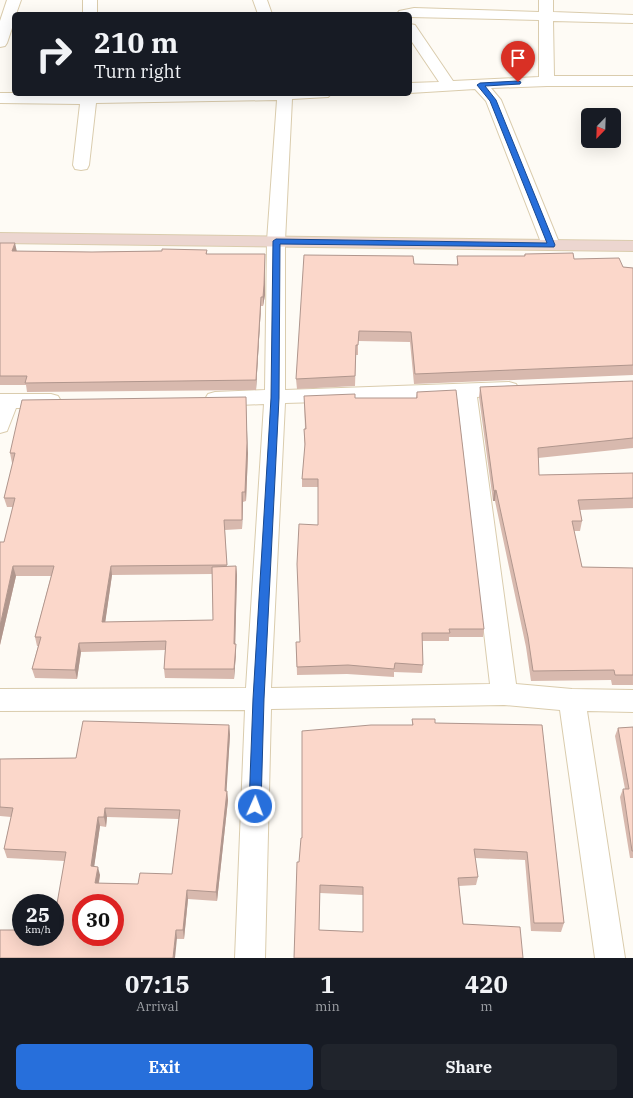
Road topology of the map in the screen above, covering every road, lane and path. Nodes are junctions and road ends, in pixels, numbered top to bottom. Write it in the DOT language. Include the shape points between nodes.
graph roads {
  1 [pos="14,0"];
  2 [pos="90,0"];
  3 [pos="260,0"];
  4 [pos="546,0"];
  5 [pos="90,12"];
  6 [pos="264,12"];
  7 [pos="412,12"];
  8 [pos="545,16"];
  9 [pos="633,19"];
  10 [pos="412,30"];
  11 [pos="0,43"];
  12 [pos="547,81"];
  13 [pos="633,81"];
  14 [pos="480,85"];
  15 [pos="450,86"];
  16 [pos="412,88"];
  17 [pos="89,96"];
  18 [pos="286,96"];
  19 [pos="0,98"];
  20 [pos="81,165"];
  21 [pos="0,238"];
  22 [pos="276,241"];
  23 [pos="551,245"];
  24 [pos="633,246"];
  25 [pos="529,388"];
  26 [pos="466,391"];
  27 [pos="275,398"];
  28 [pos="196,399"];
  29 [pos="70,401"];
  30 [pos="4,402"];
  31 [pos="0,426"];
  32 [pos="504,694"];
  33 [pos="258,699"];
  34 [pos="0,700"];
  35 [pos="572,700"];
  36 [pos="633,701"];
  37 [pos="250,958"];
  38 [pos="610,958"];
  1 -- 11 [label="street"];
  2 -- 5 [label="street"];
  3 -- 6 [label="street"];
  4 -- 8 [label="street"];
  7 -- 8 [label="street"];
  8 -- 9 [label="street"];
  8 -- 12 [label="street"];
  10 -- 15 [label="street"];
  12 -- 13 [label="street"];
  12 -- 14 [label="street"];
  14 -- 15 [label="street"];
  14 -- 23 [label="street" via="493,100"];
  15 -- 16 [label="street"];
  17 -- 19 [label="street"];
  17 -- 20 [label="street"];
  18 -- 22 [label="street"];
  21 -- 22 [label="street"];
  22 -- 23 [label="street"];
  22 -- 27 [label="street"];
  23 -- 24 [label="street"];
  25 -- 26 [label="street"];
  26 -- 27 [label="street"];
  26 -- 32 [label="street"];
  27 -- 28 [label="street"];
  27 -- 33 [label="street"];
  29 -- 30 [label="street"];
  30 -- 31 [label="street"];
  32 -- 33 [label="street"];
  32 -- 35 [label="street"];
  33 -- 34 [label="street"];
  33 -- 37 [label="street"];
  35 -- 36 [label="street"];
  35 -- 38 [label="street"];
}
